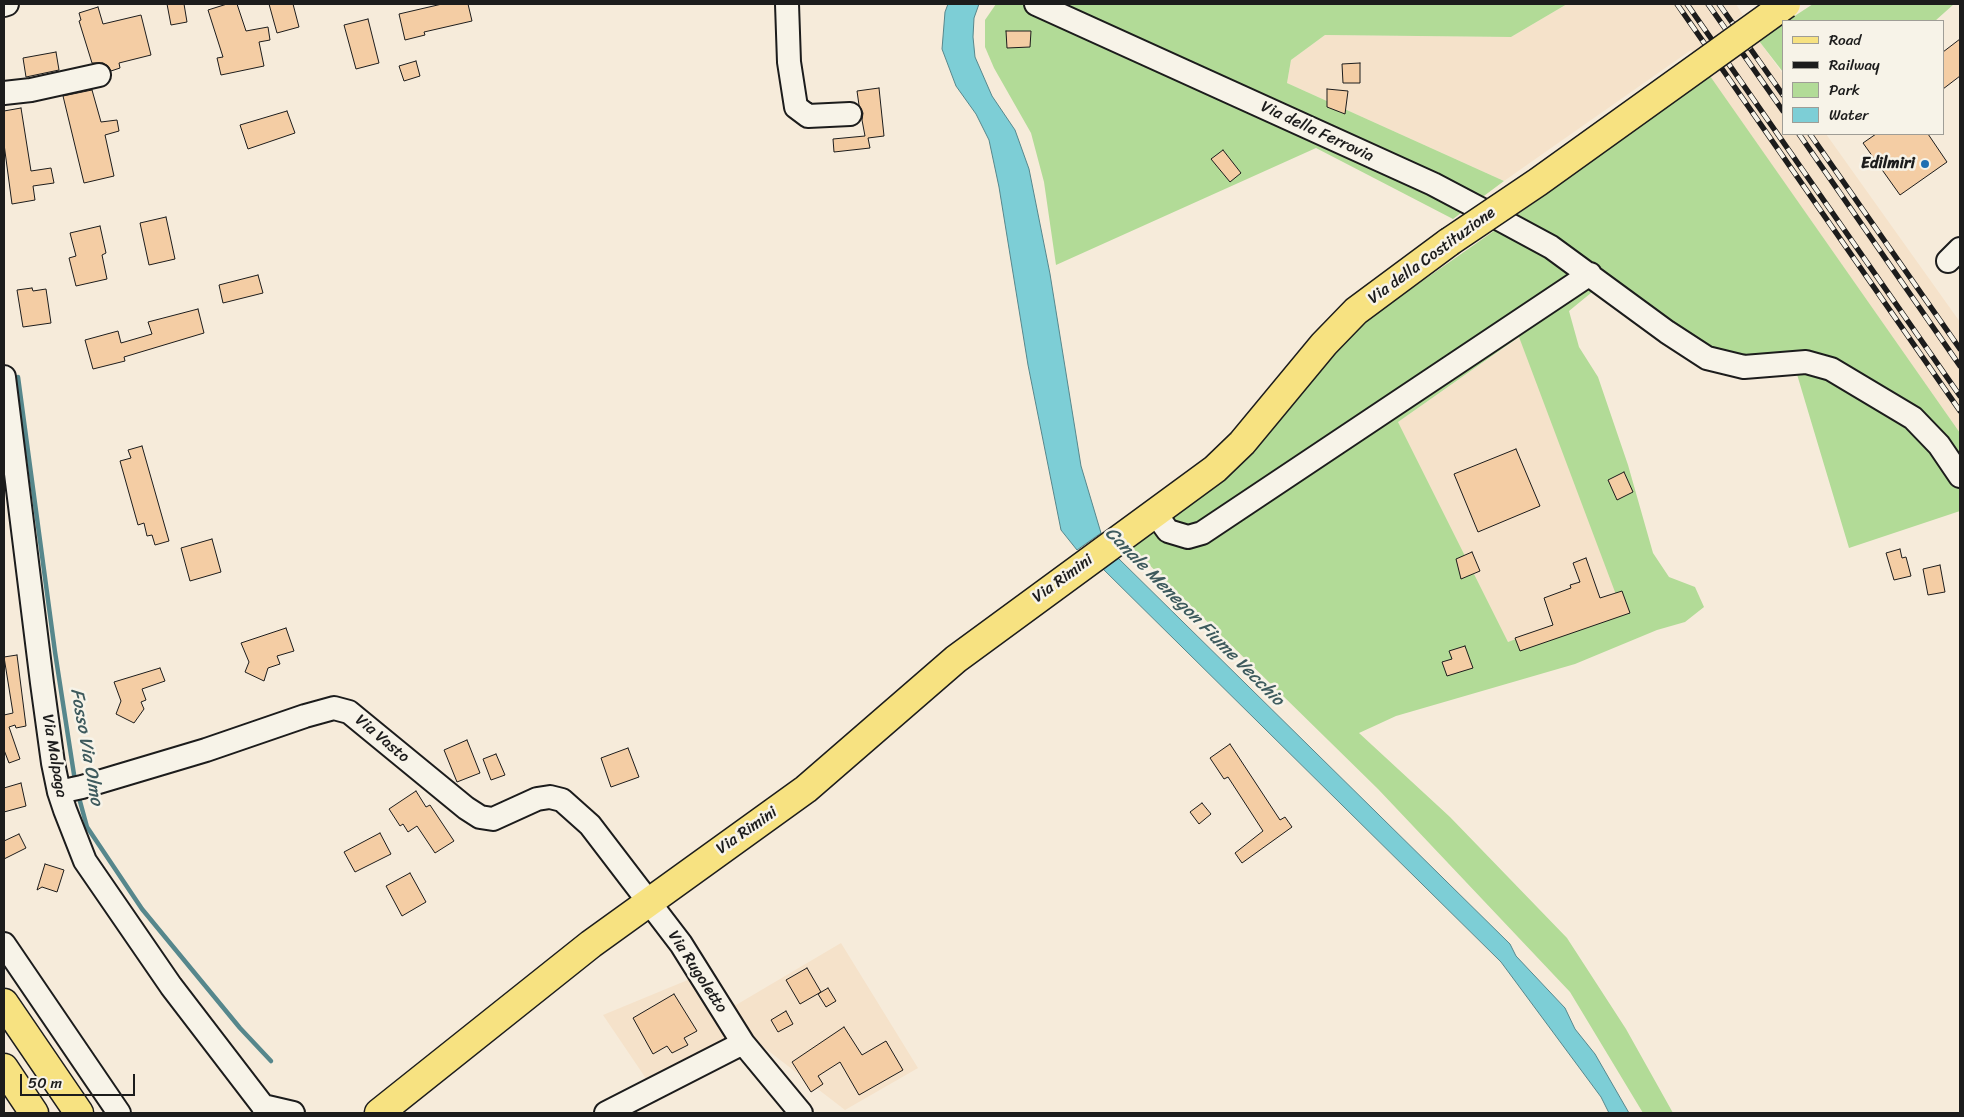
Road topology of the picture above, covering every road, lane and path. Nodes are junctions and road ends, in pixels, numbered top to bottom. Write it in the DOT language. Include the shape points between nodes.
graph roads {
  1 [pos="787,4"];
  2 [pos="1036,4"];
  3 [pos="1786,4"];
  4 [pos="99,75"];
  5 [pos="4,93"];
  6 [pos="850,114"];
  7 [pos="1590,274"];
  8 [pos="4,377"];
  9 [pos="1960,476"];
  10 [pos="1155,513"];
  11 [pos="1116,541"];
  12 [pos="70,789"];
  13 [pos="648,902"];
  14 [pos="4,944"];
  15 [pos="4,1003"];
  16 [pos="743,1043"];
  17 [pos="4,1068"];
  18 [pos="267,1111"];
  19 [pos="34,1113"];
  20 [pos="79,1113"];
  21 [pos="119,1113"];
  22 [pos="293,1113"];
  23 [pos="379,1113"];
  24 [pos="606,1113"];
  25 [pos="801,1113"];
  1 -- 6 [label="street" via="789,62 796,107 808,116"];
  2 -- 7 [label="street, Via della Ferrovia" via="1433,184 1551,247"];
  3 -- 10 [label="main road, Via della Costituzione, bridge" via="1356,311 1324,344 1242,443 1215,468"];
  4 -- 5 [label="street"];
  7 -- 9 [label="street, Via della Ferrovia" via="1667,332 1708,358 1744,367 1806,362 1831,369 1913,418 1939,445"];
  7 -- 10 [label="street" via="1202,533 1188,537 1168,531"];
  8 -- 12 [label="street, Via Malpaga" via="42,683"];
  10 -- 11 [label="main road, Via della Costituzione"];
  11 -- 13 [label="main road, Via Rimini" via="956,659 806,789"];
  12 -- 13 [label="street, Via Vasto" via="206,750 334,708 349,712 480,817 493,819 537,799 550,797 562,800 590,825"];
  12 -- 18 [label="street, Via Malpaga" via="85,861 171,986"];
  13 -- 16 [label="street, Via Rugoletto" via="681,944"];
  13 -- 23 [label="main road, Via Rimini"];
  14 -- 21 [label="street"];
  15 -- 20 [label="main road"];
  16 -- 24 [label="street"];
  16 -- 25 [label="street, Via Rugoletto"];
  17 -- 19 [label="main road"];
  18 -- 22 [label="street"];
}
